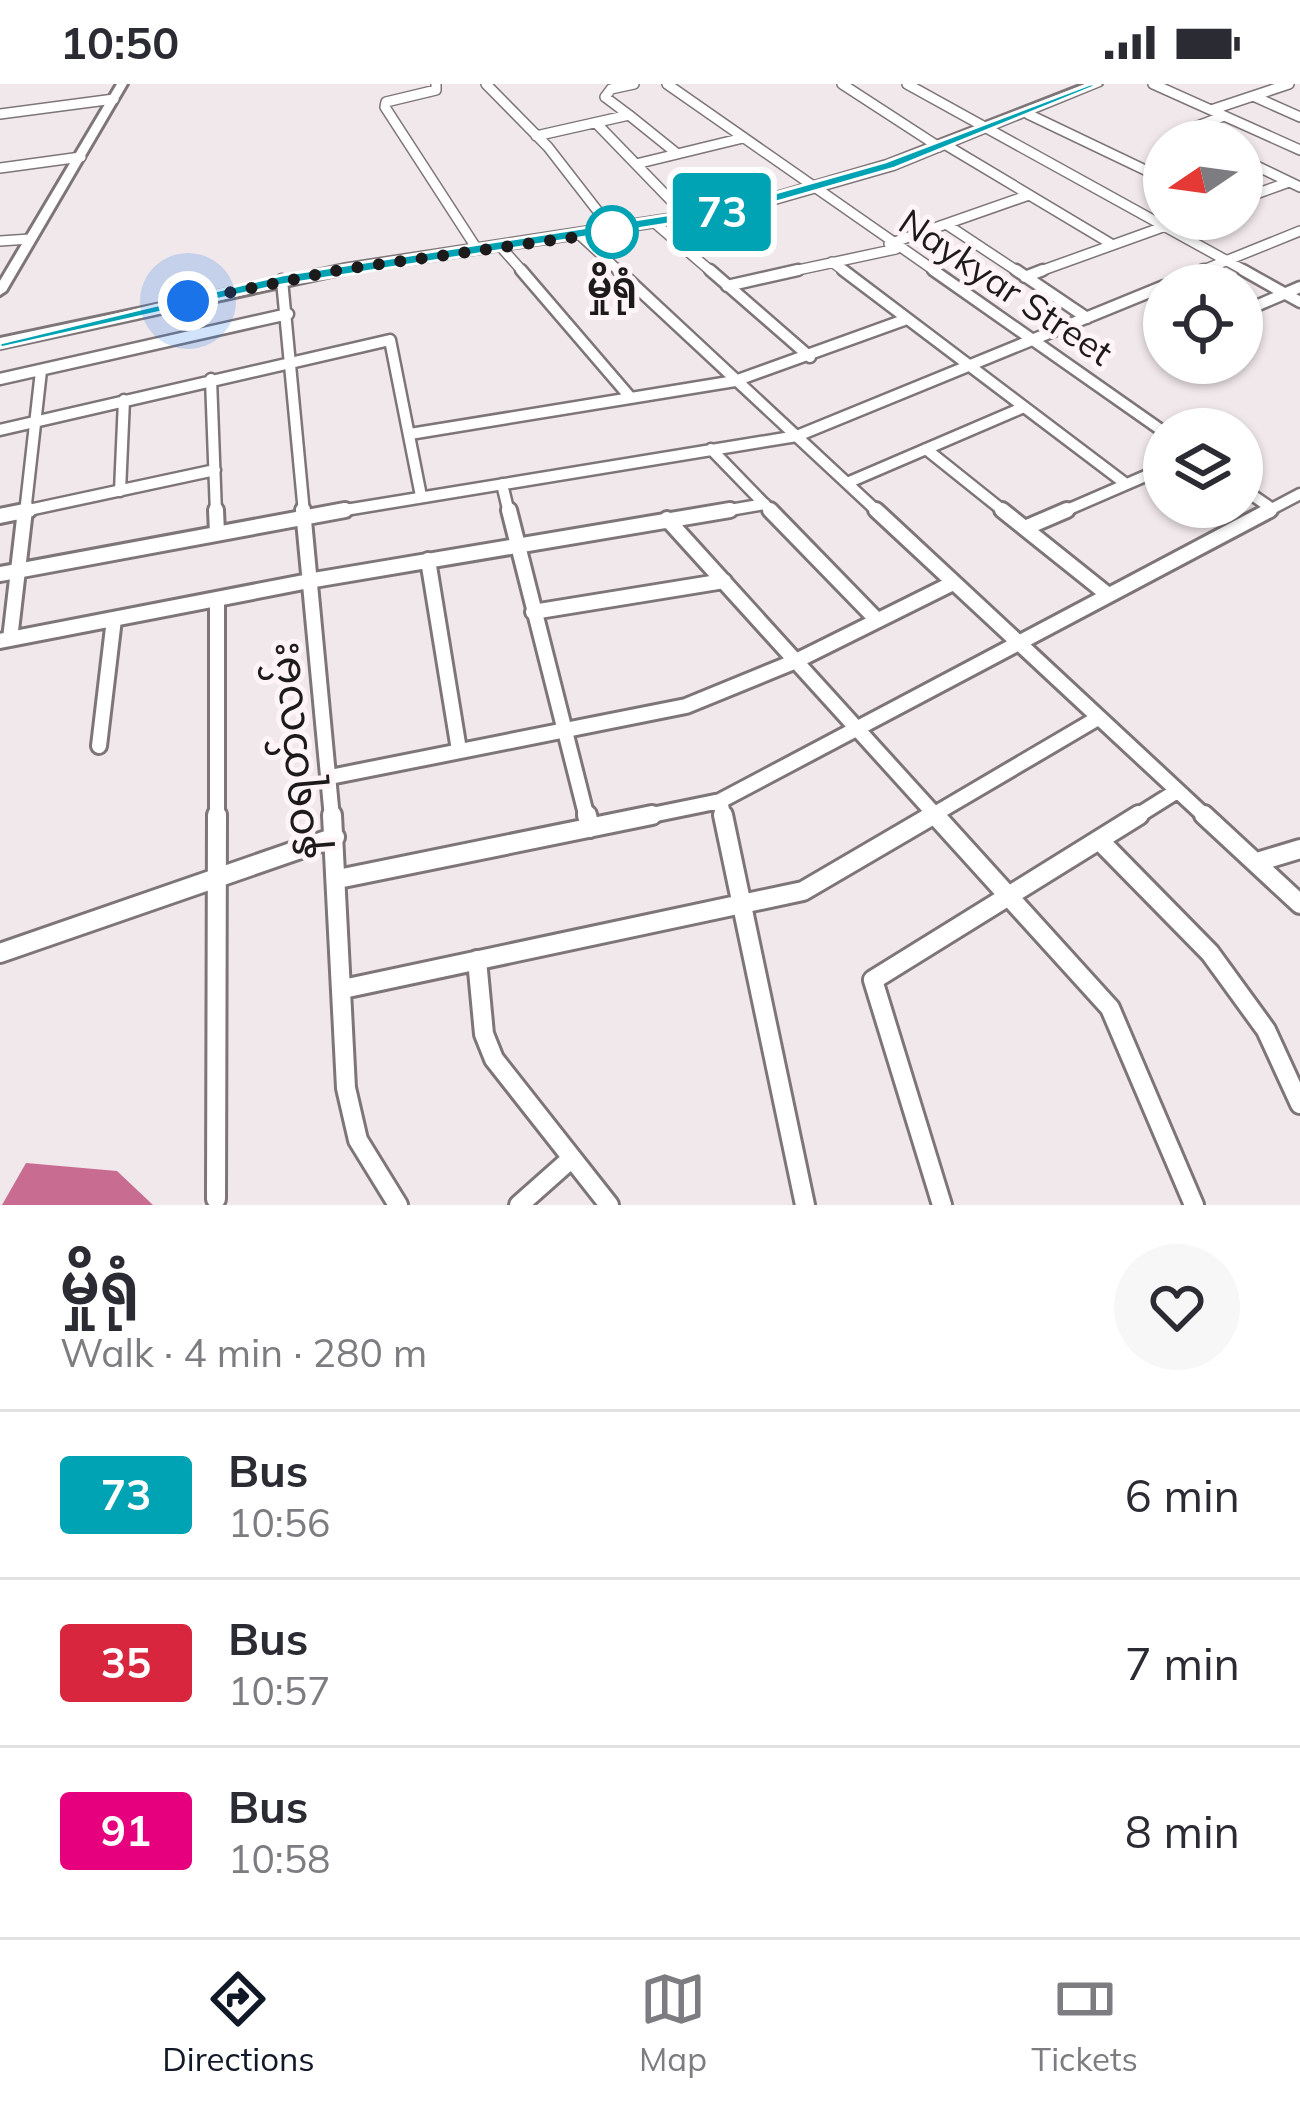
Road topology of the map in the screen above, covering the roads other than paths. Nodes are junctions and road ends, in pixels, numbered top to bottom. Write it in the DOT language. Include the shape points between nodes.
graph roads {
  1 [pos="122,84"];
  2 [pos="436,84"];
  3 [pos="503,84"];
  4 [pos="634,84"];
  5 [pos="668,84"];
  6 [pos="842,84"];
  7 [pos="908,84"];
  8 [pos="1095,84"];
  9 [pos="1154,84"];
  10 [pos="1289,84"];
  11 [pos="487,86"];
  12 [pos="1253,96"];
  13 [pos="114,99"];
  14 [pos="1211,110"];
  15 [pos="1028,113"];
  16 [pos="0,114"];
  17 [pos="629,115"];
  18 [pos="1224,116"];
  19 [pos="1300,117"];
  20 [pos="1213,120"];
  21 [pos="597,124"];
  22 [pos="989,129"];
  23 [pos="536,136"];
  24 [pos="743,138"];
  25 [pos="942,146"];
  26 [pos="1300,150"];
  27 [pos="675,152"];
  28 [pos="81,157"];
  29 [pos="636,164"];
  30 [pos="0,168"];
  31 [pos="1143,169"];
  32 [pos="1263,169"];
  33 [pos="1294,184"];
  34 [pos="815,189"];
  35 [pos="1263,193"];
  36 [pos="1029,195"];
  37 [pos="1143,214"];
  38 [pos="688,218"];
  39 [pos="656,224"];
  40 [pos="946,224"];
  41 [pos="1300,231"];
  42 [pos="614,232"];
  43 [pos="1143,234"];
  44 [pos="581,236"];
  45 [pos="30,238"];
  46 [pos="1189,240"];
  47 [pos="0,242"];
  48 [pos="1113,245"];
  49 [pos="500,246"];
  50 [pos="893,246"];
  51 [pos="477,249"];
  52 [pos="1227,261"];
  53 [pos="832,262"];
  54 [pos="1220,264"];
  55 [pos="1025,277"];
  56 [pos="282,280"];
  57 [pos="728,286"];
  58 [pos="1300,287"];
  59 [pos="0,290"];
  60 [pos="1285,294"];
  61 [pos="1143,295"];
  62 [pos="1300,302"];
  63 [pos="1263,303"];
  64 [pos="288,314"];
  65 [pos="1087,318"];
  66 [pos="907,319"];
  67 [pos="1033,340"];
  68 [pos="0,343"];
  69 [pos="810,357"];
  70 [pos="292,360"];
  71 [pos="969,366"];
  72 [pos="41,370"];
  73 [pos="0,379"];
  74 [pos="212,379"];
  75 [pos="735,381"];
  76 [pos="630,397"];
  77 [pos="124,400"];
  78 [pos="1024,407"];
  79 [pos="1143,418"];
  80 [pos="36,422"];
  81 [pos="0,430"];
  82 [pos="410,434"];
  83 [pos="797,436"];
  84 [pos="711,449"];
  85 [pos="926,449"];
  86 [pos="215,470"];
  87 [pos="1143,477"];
  88 [pos="847,483"];
  89 [pos="502,484"];
  90 [pos="1126,484"];
  91 [pos="120,491"];
  92 [pos="1300,494"];
  93 [pos="421,496"];
  94 [pos="1263,502"];
  95 [pos="765,504"];
  96 [pos="1271,508"];
  97 [pos="25,512"];
  98 [pos="0,516"];
  99 [pos="308,516"];
  100 [pos="668,519"];
  101 [pos="1025,528"];
  102 [pos="217,533"];
  103 [pos="516,544"];
  104 [pos="428,560"];
  105 [pos="18,571"];
  106 [pos="0,574"];
  107 [pos="314,580"];
  108 [pos="724,581"];
  109 [pos="953,584"];
  110 [pos="1107,594"];
  111 [pos="217,599"];
  112 [pos="533,612"];
  113 [pos="113,619"];
  114 [pos="877,620"];
  115 [pos="5,640"];
  116 [pos="1020,645"];
  117 [pos="796,661"];
  118 [pos="1098,718"];
  119 [pos="860,731"];
  120 [pos="563,734"];
  121 [pos="99,746"];
  122 [pos="459,750"];
  123 [pos="330,777"];
  124 [pos="1178,791"];
  125 [pos="720,801"];
  126 [pos="932,814"];
  127 [pos="590,828"];
  128 [pos="335,837"];
  129 [pos="1099,840"];
  130 [pos="1300,849"];
  131 [pos="1257,862"];
  132 [pos="216,878"];
  133 [pos="338,879"];
  134 [pos="1010,895"];
  135 [pos="743,901"];
  136 [pos="1300,904"];
  137 [pos="0,953"];
  138 [pos="476,960"];
  139 [pos="343,989"];
  140 [pos="1300,1104"];
  141 [pos="572,1157"];
  142 [pos="216,1199"];
  143 [pos="398,1205"];
  144 [pos="519,1205"];
  145 [pos="609,1205"];
  146 [pos="805,1205"];
  147 [pos="942,1205"];
  148 [pos="1194,1205"];
  1 -- 13 [label="street"];
  2 -- 51 [label="street" via="385,107"];
  3 -- 11 [label="street"];
  4 -- 17 [label="street" via="604,97"];
  5 -- 24 [label="street, Naykyar Street"];
  6 -- 25 [label="street"];
  7 -- 22 [label="street"];
  8 -- 15 [label="main road"];
  9 -- 14 [label="street"];
  10 -- 12 [label="street"];
  11 -- 23 [label="street"];
  12 -- 14 [label="street"];
  12 -- 19 [label="street"];
  13 -- 16 [label="street"];
  13 -- 28 [label="street"];
  14 -- 18 [label="street"];
  15 -- 22 [label="main road"];
  15 -- 31 [label="street"];
  17 -- 21 [label="street"];
  17 -- 27 [label="street"];
  18 -- 20 [label="street"];
  18 -- 26 [label="street"];
  21 -- 23 [label="street"];
  21 -- 29 [label="street"];
  22 -- 25 [label="main road"];
  22 -- 37 [label="street"];
  23 -- 42 [label="street"];
  24 -- 27 [label="street"];
  24 -- 34 [label="street, Naykyar Street"];
  25 -- 34 [label="main road"];
  25 -- 36 [label="street"];
  27 -- 29 [label="street"];
  28 -- 30 [label="street"];
  28 -- 45 [label="street"];
  29 -- 38 [label="street"];
  32 -- 33 [label="street"];
  33 -- 35 [label="street"];
  34 -- 38 [label="main road"];
  34 -- 50 [label="street, Naykyar Street"];
  36 -- 40 [label="street"];
  36 -- 48 [label="street"];
  38 -- 39 [label="main road"];
  39 -- 42 [label="main road"];
  39 -- 57 [label="street"];
  40 -- 50 [label="street"];
  40 -- 55 [label="street"];
  41 -- 52 [label="street"];
  42 -- 44 [label="main road"];
  43 -- 48 [label="street"];
  44 -- 49 [label="main road"];
  44 -- 75 [label="street"];
  45 -- 47 [label="street"];
  45 -- 59 [label="street"];
  46 -- 52 [label="street"];
  48 -- 55 [label="street"];
  49 -- 51 [label="main road"];
  49 -- 76 [label="street"];
  50 -- 53 [label="street"];
  50 -- 67 [label="street, Naykyar Street"];
  51 -- 56 [label="main road"];
  52 -- 54 [label="street"];
  52 -- 60 [label="street"];
  53 -- 57 [label="street"];
  53 -- 66 [label="street"];
  55 -- 65 [label="street"];
  56 -- 64 [label="street, နဝရတ်လမ်း"];
  56 -- 68 [label="main road"];
  57 -- 69 [label="street"];
  58 -- 60 [label="street"];
  60 -- 62 [label="street"];
  60 -- 63 [label="street"];
  61 -- 65 [label="street"];
  64 -- 70 [label="street, နဝရတ်လမ်း"];
  64 -- 72 [label="street"];
  65 -- 67 [label="street"];
  66 -- 69 [label="street"];
  66 -- 71 [label="street"];
  67 -- 71 [label="street"];
  67 -- 79 [label="street, Naykyar Street"];
  69 -- 75 [label="street"];
  70 -- 74 [label="street"];
  70 -- 82 [label="street" via="390,340"];
  70 -- 99 [label="street, နဝရတ်လမ်း"];
  71 -- 78 [label="street"];
  71 -- 83 [label="street"];
  72 -- 73 [label="street"];
  72 -- 80 [label="street"];
  74 -- 77 [label="street"];
  74 -- 86 [label="street"];
  75 -- 76 [label="street"];
  75 -- 83 [label="street"];
  76 -- 82 [label="street"];
  77 -- 80 [label="street"];
  77 -- 91 [label="street"];
  78 -- 85 [label="street"];
  78 -- 90 [label="street"];
  80 -- 81 [label="street"];
  80 -- 97 [label="street"];
  82 -- 93 [label="street"];
  83 -- 84 [label="street"];
  83 -- 88 [label="street"];
  84 -- 89 [label="street"];
  84 -- 95 [label="street"];
  85 -- 88 [label="street"];
  85 -- 101 [label="street"];
  86 -- 91 [label="street"];
  86 -- 102 [label="street"];
  87 -- 90 [label="street"];
  88 -- 109 [label="street"];
  89 -- 93 [label="street"];
  89 -- 103 [label="street"];
  90 -- 101 [label="street"];
  91 -- 97 [label="street"];
  92 -- 96 [label="street"];
  93 -- 99 [label="street"];
  94 -- 96 [label="street"];
  95 -- 100 [label="street"];
  95 -- 114 [label="street"];
  96 -- 110 [label="street"];
  97 -- 98 [label="street"];
  97 -- 105 [label="street"];
  99 -- 102 [label="street"];
  99 -- 107 [label="street, နဝရတ်လမ်း"];
  100 -- 103 [label="street"];
  100 -- 108 [label="street"];
  101 -- 110 [label="street"];
  102 -- 105 [label="street"];
  103 -- 104 [label="street"];
  103 -- 112 [label="street"];
  104 -- 107 [label="street"];
  104 -- 122 [label="street"];
  105 -- 106 [label="street"];
  105 -- 115 [label="street"];
  107 -- 111 [label="street"];
  107 -- 123 [label="street, နဝရတ်လမ်း"];
  108 -- 112 [label="street"];
  108 -- 117 [label="street"];
  109 -- 114 [label="street"];
  109 -- 116 [label="street"];
  110 -- 116 [label="street"];
  111 -- 113 [label="street"];
  111 -- 132 [label="street"];
  112 -- 120 [label="street"];
  113 -- 115 [label="street"];
  113 -- 121 [label="street"];
  114 -- 117 [label="street"];
  116 -- 118 [label="street"];
  116 -- 119 [label="street"];
  117 -- 119 [label="street"];
  117 -- 120 [label="street" via="686,706"];
  118 -- 124 [label="street"];
  118 -- 126 [label="street"];
  119 -- 125 [label="street"];
  119 -- 126 [label="street"];
  120 -- 122 [label="street"];
  120 -- 127 [label="street"];
  122 -- 123 [label="street"];
  123 -- 128 [label="street, နဝရတ်လမ်း"];
  124 -- 129 [label="street"];
  124 -- 131 [label="street"];
  125 -- 127 [label="street"];
  125 -- 135 [label="street"];
  126 -- 134 [label="street"];
  126 -- 135 [label="street" via="803,891"];
  127 -- 133 [label="street"];
  128 -- 132 [label="street"];
  128 -- 133 [label="street, နဝရတ်လမ်း"];
  129 -- 134 [label="street"];
  129 -- 140 [label="street" via="1210,953 1266,1030"];
  130 -- 131 [label="street"];
  131 -- 136 [label="street"];
  132 -- 137 [label="street"];
  132 -- 142 [label="street"];
  133 -- 139 [label="street, နဝရတ်လမ်း"];
  134 -- 147 [label="street" via="873,980"];
  134 -- 148 [label="street" via="1110,1008"];
  135 -- 138 [label="street"];
  135 -- 146 [label="street"];
  138 -- 139 [label="street"];
  138 -- 141 [label="street" via="494,1058"];
  139 -- 143 [label="street, နဝရတ်လမ်း" via="346,1088 358,1140"];
  141 -- 144 [label="street"];
  141 -- 145 [label="street"];
}
